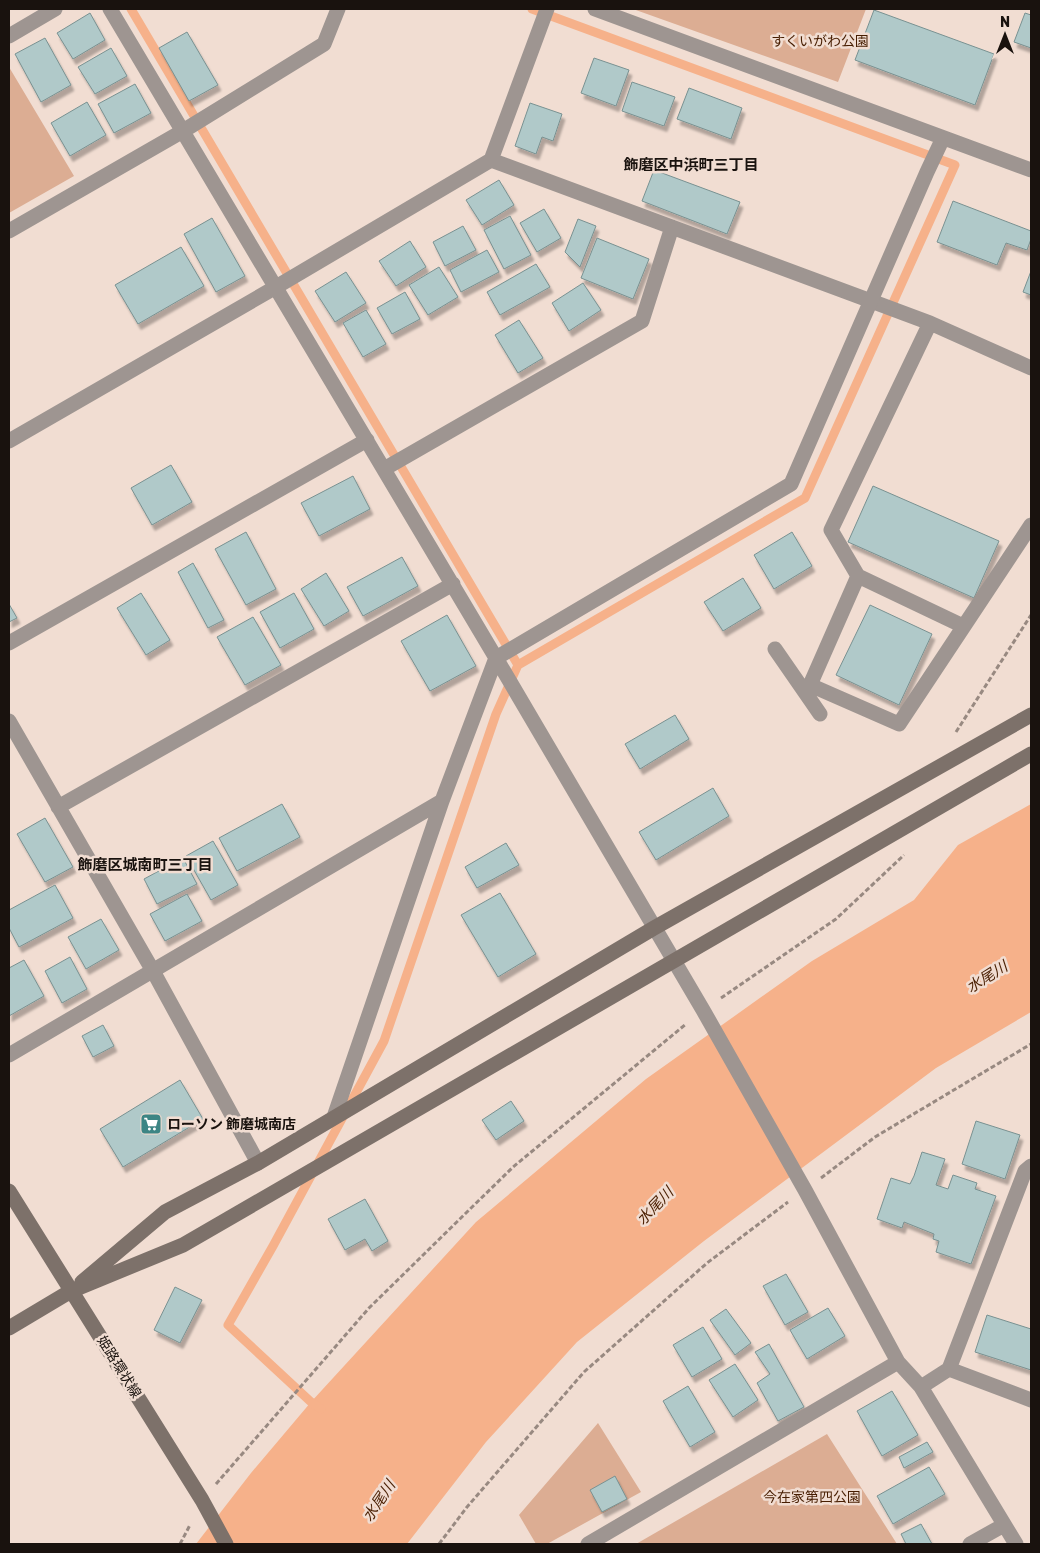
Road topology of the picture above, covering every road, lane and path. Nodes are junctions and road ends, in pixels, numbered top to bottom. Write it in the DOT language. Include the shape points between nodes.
graph roads {
  1 [pos="55,9"];
  2 [pos="110,9"];
  3 [pos="338,9"];
  4 [pos="547,9"];
  5 [pos="595,9"];
  6 [pos="9,36"];
  7 [pos="183,131"];
  8 [pos="943,138"];
  9 [pos="491,160"];
  10 [pos="1031,170"];
  11 [pos="672,227"];
  12 [pos="9,231"];
  13 [pos="276,287"];
  14 [pos="871,301"];
  15 [pos="924,321"];
  16 [pos="1031,368"];
  17 [pos="367,440"];
  18 [pos="9,441"];
  19 [pos="384,469"];
  20 [pos="1031,525"];
  21 [pos="858,576"];
  22 [pos="453,584"];
  23 [pos="1031,615"];
  24 [pos="963,626"];
  25 [pos="9,642"];
  26 [pos="775,650"];
  27 [pos="496,658"];
  28 [pos="806,687"];
  29 [pos="820,714"];
  30 [pos="1031,715"];
  31 [pos="9,722"];
  32 [pos="952,739"];
  33 [pos="1031,754"];
  34 [pos="442,801"];
  35 [pos="58,807"];
  36 [pos="904,854"];
  37 [pos="654,928"];
  38 [pos="672,960"];
  39 [pos="153,971"];
  40 [pos="703,1010"];
  41 [pos="1031,1044"];
  42 [pos="9,1055"];
  43 [pos="334,1117"];
  44 [pos="258,1162"];
  45 [pos="1031,1166"];
  46 [pos="806,1190"];
  47 [pos="9,1191"];
  48 [pos="71,1291"];
  49 [pos="9,1328"];
  50 [pos="898,1362"];
  51 [pos="949,1369"];
  52 [pos="921,1387"];
  53 [pos="1031,1400"];
  54 [pos="202,1500"];
  55 [pos="1004,1525"];
  56 [pos="226,1544"];
  57 [pos="439,1544"];
  58 [pos="588,1544"];
  59 [pos="970,1544"];
  60 [pos="1016,1544"];
  1 -- 6 [label="street"];
  2 -- 7 [label="street"];
  3 -- 7 [label="street" via="324,44"];
  4 -- 9 [label="street"];
  5 -- 8 [label="street"];
  7 -- 12 [label="street"];
  7 -- 13 [label="street"];
  8 -- 10 [label="street"];
  8 -- 14 [label="street"];
  9 -- 11 [label="street"];
  9 -- 13 [label="street"];
  11 -- 14 [label="street"];
  11 -- 19 [label="street" via="642,321"];
  13 -- 17 [label="street"];
  13 -- 18 [label="street"];
  14 -- 15 [label="street"];
  14 -- 27 [label="street" via="791,484"];
  15 -- 16 [label="street"];
  15 -- 21 [label="street" via="831,530"];
  17 -- 19 [label="street"];
  17 -- 25 [label="street"];
  19 -- 22 [label="street"];
  20 -- 24 [label="street"];
  21 -- 24 [label="street"];
  21 -- 28 [label="street"];
  22 -- 27 [label="street"];
  22 -- 35 [label="street"];
  23 -- 32 [label="path"];
  24 -- 28 [label="street" via="899,724"];
  26 -- 28 [label="street"];
  27 -- 34 [label="street"];
  27 -- 37 [label="street"];
  28 -- 29 [label="street"];
  30 -- 37 [label="street"];
  31 -- 35 [label="street"];
  33 -- 38 [label="street"];
  34 -- 39 [label="street"];
  34 -- 43 [label="street"];
  35 -- 39 [label="street"];
  36 -- 40 [label="path" via="836,919"];
  37 -- 38 [label="street"];
  37 -- 43 [label="street"];
  38 -- 40 [label="street"];
  38 -- 48 [label="street" via="182,1245"];
  39 -- 42 [label="street"];
  39 -- 44 [label="street"];
  40 -- 46 [label="street"];
  40 -- 54 [label="path" via="513,1167 369,1308"];
  41 -- 46 [label="path" via="875,1137"];
  43 -- 44 [label="street"];
  44 -- 48 [label="street" via="165,1212"];
  45 -- 51 [label="street" via="1026,1171"];
  46 -- 50 [label="street"];
  46 -- 57 [label="path" via="707,1263 584,1372"];
  47 -- 48 [label="street, 姫路環状線"];
  48 -- 49 [label="street"];
  48 -- 54 [label="street, 姫路環状線"];
  50 -- 52 [label="street"];
  50 -- 58 [label="street"];
  51 -- 52 [label="street"];
  51 -- 53 [label="street"];
  52 -- 55 [label="street"];
  54 -- 56 [label="street, 姫路環状線"];
  55 -- 59 [label="street"];
  55 -- 60 [label="street"];
}
